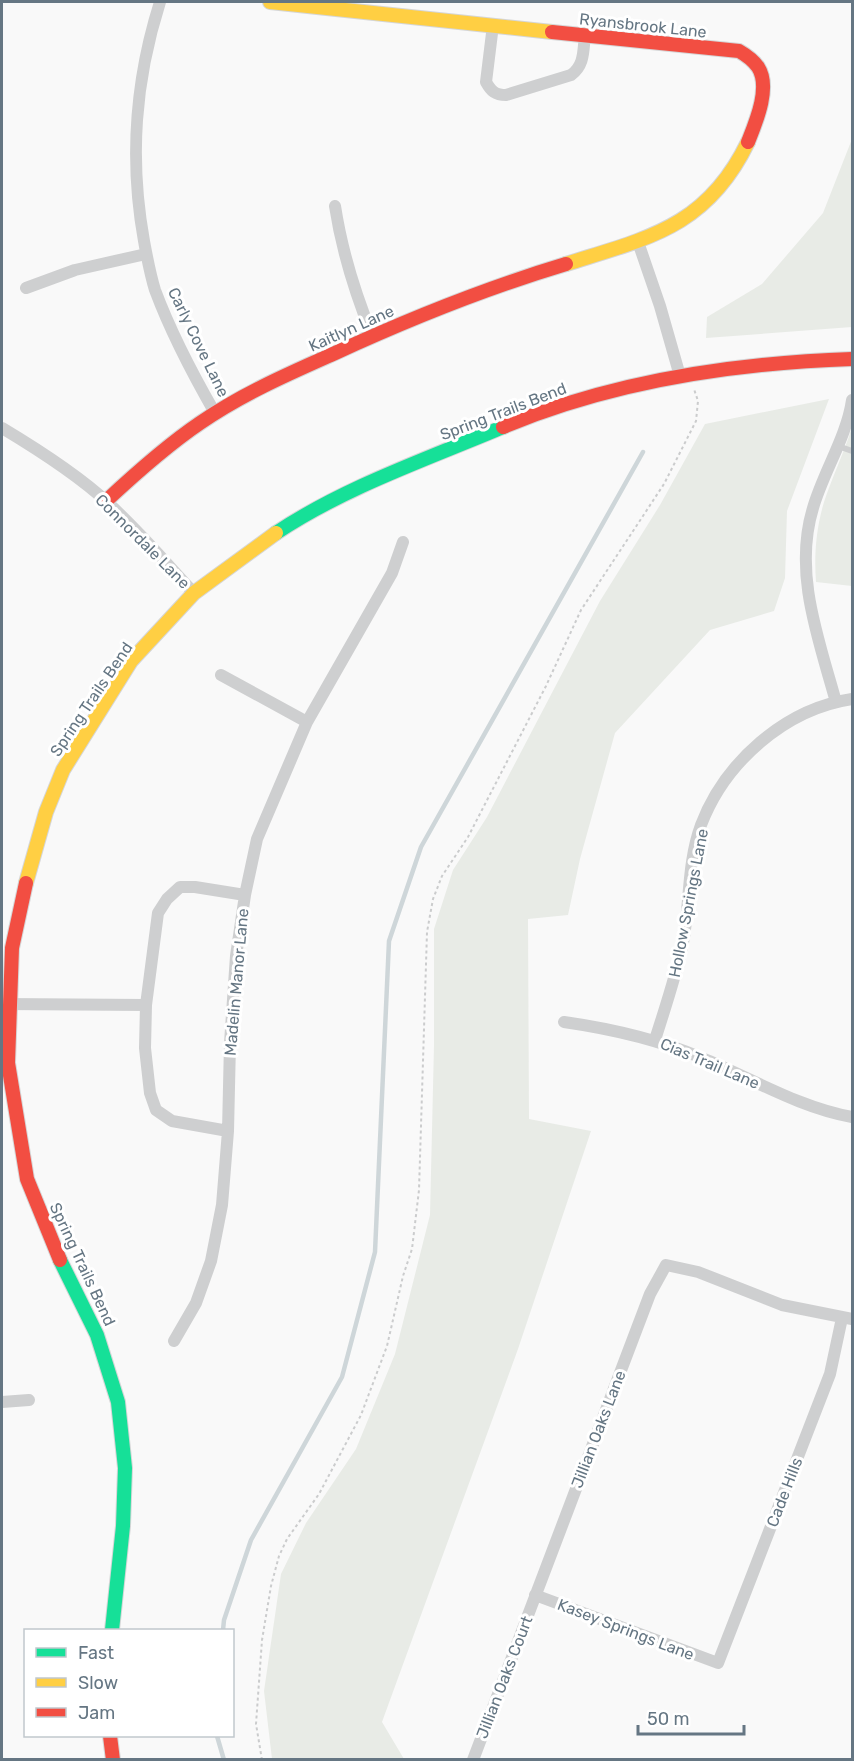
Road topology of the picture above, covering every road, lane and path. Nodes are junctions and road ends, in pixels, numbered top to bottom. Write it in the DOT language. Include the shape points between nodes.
graph roads {
  1 [pos="160,2"];
  2 [pos="270,2"];
  3 [pos="493,25"];
  4 [pos="585,35"];
  5 [pos="335,206"];
  6 [pos="639,242"];
  7 [pos="146,254"];
  8 [pos="26,288"];
  9 [pos="372,335"];
  10 [pos="852,359"];
  11 [pos="685,375"];
  12 [pos="852,400"];
  13 [pos="215,413"];
  14 [pos="2,428"];
  15 [pos="837,446"];
  16 [pos="852,451"];
  17 [pos="106,501"];
  18 [pos="403,542"];
  19 [pos="194,593"];
  20 [pos="221,675"];
  21 [pos="852,699"];
  22 [pos="836,702"];
  23 [pos="307,722"];
  24 [pos="244,895"];
  25 [pos="6,1005"];
  26 [pos="146,1005"];
  27 [pos="564,1022"];
  28 [pos="655,1040"];
  29 [pos="852,1117"];
  30 [pos="228,1131"];
  31 [pos="847,1318"];
  32 [pos="174,1341"];
  33 [pos="29,1400"];
  34 [pos="2,1402"];
  35 [pos="535,1595"];
  36 [pos="112,1629"];
  37 [pos="718,1663"];
  38 [pos="110,1737"];
  39 [pos="113,1760"];
  40 [pos="262,1760"];
  41 [pos="473,1760"];
  1 -- 7 [label="street, Carly Cove Lane" via="137,100 139,214"];
  2 -- 3 [label="street, Ryansbrook Lane"];
  3 -- 4 [label="street, Ryansbrook Lane"];
  3 -- 4 [label="street" via="486,82 498,95 572,75 582,63"];
  4 -- 6 [label="street, Ryansbrook Lane" via="739,51 750,57 763,76 751,138 738,163 713,195 685,219"];
  5 -- 9 [label="street" via="355,294"];
  6 -- 9 [label="street, Kaitlyn Lane" via="501,284"];
  6 -- 11 [label="street"];
  7 -- 8 [label="street" via="75,270"];
  7 -- 13 [label="street, Carly Cove Lane" via="172,331"];
  9 -- 13 [label="street, Kaitlyn Lane"];
  10 -- 11 [label="street, Spring Trails Bend" via="795,361"];
  11 -- 19 [label="street, Spring Trails Bend" via="599,394 525,418 360,487 303,515"];
  11 -- 40 [label="path" via="698,401 696,421 664,484 582,610 433,899 426,932 419,1190 412,1249 387,1346 361,1415 320,1494 279,1556 262,1640 256,1724"];
  12 -- 15 [label="street"];
  13 -- 17 [label="street, Kaitlyn Lane" via="144,464"];
  14 -- 17 [label="street, Connordale Lane"];
  15 -- 16 [label="lane"];
  15 -- 22 [label="street" via="812,509 806,578"];
  17 -- 19 [label="street, Connordale Lane"];
  18 -- 23 [label="street, Madelin Manor Lane" via="392,573"];
  19 -- 25 [label="street, Spring Trails Bend" via="131,661 63,770 31,862 12,948"];
  20 -- 23 [label="street"];
  21 -- 22 [label="street, Hollow Springs Lane"];
  22 -- 28 [label="street, Hollow Springs Lane" via="789,721 735,767 716,794 701,826 693,857 683,940"];
  23 -- 24 [label="street, Madelin Manor Lane" via="256,839"];
  24 -- 26 [label="street" via="180,887 167,899 158,913"];
  24 -- 30 [label="street, Madelin Manor Lane" via="230,1042"];
  25 -- 26 [label="street"];
  25 -- 36 [label="street, Spring Trails Bend" via="8,1063 27,1179 52,1245 97,1335 118,1402 125,1468"];
  26 -- 30 [label="street" via="150,1092 156,1110 172,1121"];
  27 -- 28 [label="street, Cias Trail Lane"];
  28 -- 29 [label="street, Cias Trail Lane" via="791,1098"];
  30 -- 32 [label="street, Madelin Manor Lane" via="222,1205 211,1261 196,1303"];
  31 -- 35 [label="street, Jillian Oaks Lane" via="782,1305 698,1272 666,1265 650,1294"];
  31 -- 37 [label="street, Cade Hills" via="830,1374"];
  33 -- 34 [label="street"];
  35 -- 37 [label="street, Kasey Springs Lane"];
  35 -- 41 [label="street, Jillian Oaks Court"];
  38 -- 39 [label="street"];
}
